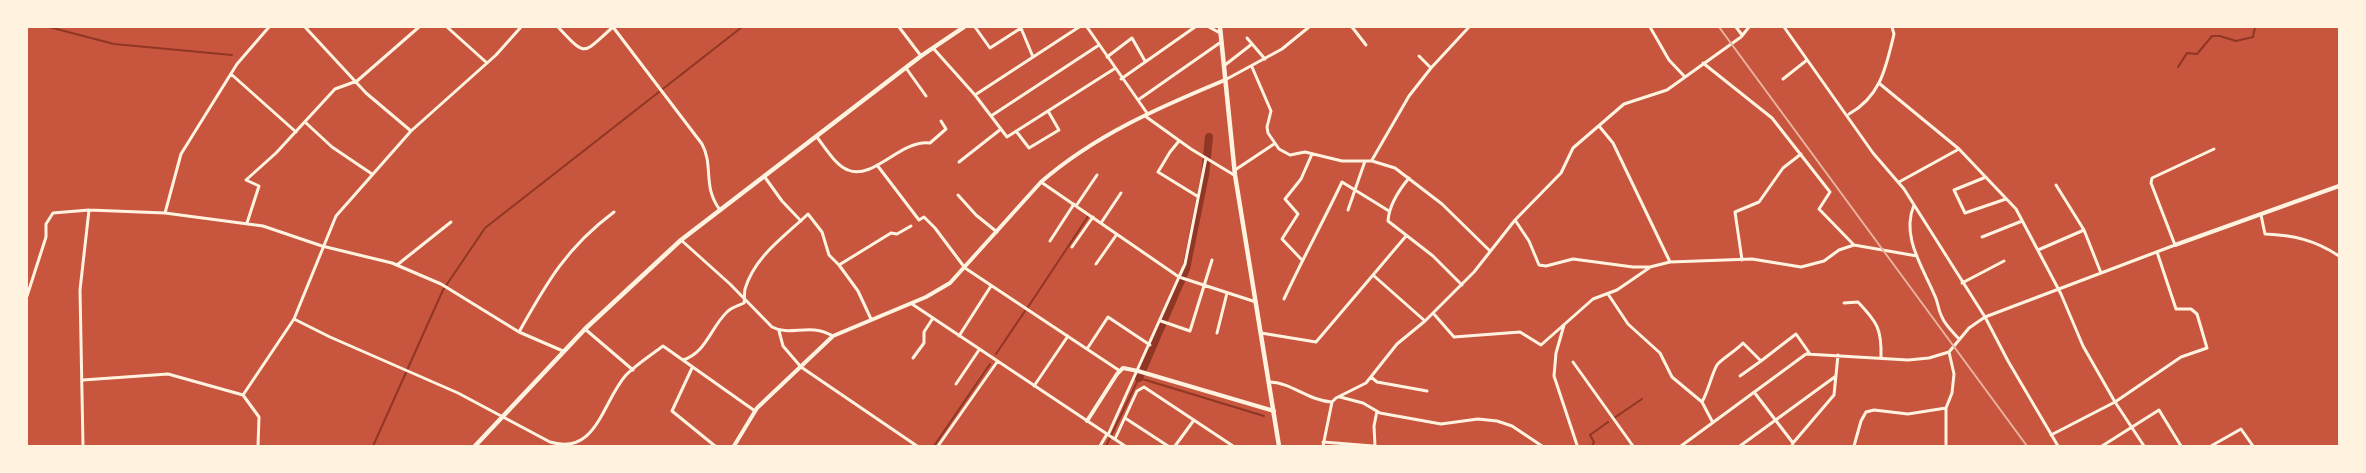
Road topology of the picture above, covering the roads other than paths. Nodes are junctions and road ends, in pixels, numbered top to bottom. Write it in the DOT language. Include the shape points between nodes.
graph roads {
  1 [pos="269,27"];
  2 [pos="305,27"];
  3 [pos="419,27"];
  4 [pos="447,27"];
  5 [pos="520,27"];
  6 [pos="558,27"];
  7 [pos="613,27"];
  8 [pos="899,27"];
  9 [pos="964,27"];
  10 [pos="975,27"];
  11 [pos="1079,27"];
  12 [pos="1087,27"];
  13 [pos="1195,27"];
  14 [pos="1209,27"];
  15 [pos="1221,27"];
  16 [pos="1309,27"];
  17 [pos="1352,27"];
  18 [pos="1469,27"];
  19 [pos="1650,27"];
  20 [pos="1736,27"];
  21 [pos="1749,27"];
  22 [pos="1784,27"];
  23 [pos="1892,27"];
  24 [pos="1074,28"];
  25 [pos="1221,34"];
  26 [pos="1742,36"];
  27 [pos="1246,38"];
  28 [pos="1222,41"];
  29 [pos="1252,44"];
  30 [pos="1099,45"];
  31 [pos="1366,45"];
  32 [pos="933,48"];
  33 [pos="921,56"];
  34 [pos="1419,56"];
  35 [pos="1033,57"];
  36 [pos="1107,57"];
  37 [pos="1266,59"];
  38 [pos="1807,60"];
  39 [pos="1146,62"];
  40 [pos="487,63"];
  41 [pos="1703,63"];
  42 [pos="1224,65"];
  43 [pos="1252,67"];
  44 [pos="906,68"];
  45 [pos="1431,68"];
  46 [pos="1114,69"];
  47 [pos="231,74"];
  48 [pos="1684,77"];
  49 [pos="1121,79"];
  50 [pos="1783,79"];
  51 [pos="1225,80"];
  52 [pos="357,81"];
  53 [pos="1880,84"];
  54 [pos="975,95"];
  55 [pos="926,96"];
  56 [pos="1137,100"];
  57 [pos="1048,111"];
  58 [pos="1145,114"];
  59 [pos="1848,115"];
  60 [pos="991,116"];
  61 [pos="941,121"];
  62 [pos="305,122"];
  63 [pos="1599,126"];
  64 [pos="1001,129"];
  65 [pos="411,131"];
  66 [pos="1016,131"];
  67 [pos="296,132"];
  68 [pos="816,136"];
  69 [pos="1179,141"];
  70 [pos="1274,144"];
  71 [pos="2214,148"];
  72 [pos="1959,149"];
  73 [pos="1312,154"];
  74 [pos="1801,154"];
  75 [pos="1206,158"];
  76 [pos="1365,161"];
  77 [pos="1372,161"];
  78 [pos="959,162"];
  79 [pos="877,165"];
  80 [pos="1235,173"];
  81 [pos="372,174"];
  82 [pos="1097,175"];
  83 [pos="764,176"];
  84 [pos="1986,177"];
  85 [pos="1409,178"];
  86 [pos="1041,182"];
  87 [pos="1899,182"];
  88 [pos="2056,185"];
  89 [pos="2339,186"];
  90 [pos="1355,191"];
  91 [pos="1121,193"];
  92 [pos="958,195"];
  93 [pos="1197,196"];
  94 [pos="2007,199"];
  95 [pos="1075,205"];
  96 [pos="1914,205"];
  97 [pos="89,210"];
  98 [pos="720,210"];
  99 [pos="1348,210"];
  100 [pos="614,212"];
  101 [pos="1389,212"];
  102 [pos="165,213"];
  103 [pos="2261,215"];
  104 [pos="1093,218"];
  105 [pos="1515,220"];
  106 [pos="801,221"];
  107 [pos="2022,221"];
  108 [pos="451,222"];
  109 [pos="247,223"];
  110 [pos="1101,223"];
  111 [pos="911,226"];
  112 [pos="2084,230"];
  113 [pos="996,232"];
  114 [pos="1118,234"];
  115 [pos="1406,236"];
  116 [pos="1982,237"];
  117 [pos="681,240"];
  118 [pos="1050,241"];
  119 [pos="1854,245"];
  120 [pos="325,246"];
  121 [pos="2175,246"];
  122 [pos="1071,247"];
  123 [pos="2038,250"];
  124 [pos="1490,251"];
  125 [pos="2157,252"];
  126 [pos="1917,256"];
  127 [pos="2339,256"];
  128 [pos="1302,259"];
  129 [pos="1742,260"];
  130 [pos="1212,261"];
  131 [pos="2004,261"];
  132 [pos="1671,262"];
  133 [pos="1096,264"];
  134 [pos="397,265"];
  135 [pos="839,266"];
  136 [pos="1650,267"];
  137 [pos="965,268"];
  138 [pos="2101,273"];
  139 [pos="1373,275"];
  140 [pos="1179,277"];
  141 [pos="1962,283"];
  142 [pos="1462,285"];
  143 [pos="991,286"];
  144 [pos="1204,286"];
  145 [pos="2059,290"];
  146 [pos="1227,293"];
  147 [pos="1608,294"];
  148 [pos="27,296"];
  149 [pos="1284,299"];
  150 [pos="745,300"];
  151 [pos="1256,302"];
  152 [pos="910,303"];
  153 [pos="1844,303"];
  154 [pos="1432,313"];
  155 [pos="1985,317"];
  156 [pos="933,318"];
  157 [pos="294,319"];
  158 [pos="871,319"];
  159 [pos="1161,321"];
  160 [pos="1425,321"];
  161 [pos="1565,323"];
  162 [pos="585,328"];
  163 [pos="779,331"];
  164 [pos="519,332"];
  165 [pos="1217,333"];
  166 [pos="1261,333"];
  167 [pos="833,336"];
  168 [pos="959,336"];
  169 [pos="1068,336"];
  170 [pos="1959,339"];
  171 [pos="1150,345"];
  172 [pos="1087,349"];
  173 [pos="979,350"];
  174 [pos="563,351"];
  175 [pos="1948,352"];
  176 [pos="1810,354"];
  177 [pos="1838,355"];
  178 [pos="913,358"];
  179 [pos="1881,358"];
  180 [pos="683,360"];
  181 [pos="1761,360"];
  182 [pos="997,362"];
  183 [pos="1573,362"];
  184 [pos="692,367"];
  185 [pos="801,367"];
  186 [pos="633,369"];
  187 [pos="1120,371"];
  188 [pos="1138,371"];
  189 [pos="1740,376"];
  190 [pos="1836,376"];
  191 [pos="1371,377"];
  192 [pos="83,380"];
  193 [pos="1269,382"];
  194 [pos="956,384"];
  195 [pos="1034,386"];
  196 [pos="1427,391"];
  197 [pos="1754,392"];
  198 [pos="243,395"];
  199 [pos="1338,397"];
  200 [pos="1332,402"];
  201 [pos="1702,402"];
  202 [pos="2115,402"];
  203 [pos="1947,408"];
  204 [pos="755,411"];
  205 [pos="1274,411"];
  206 [pos="1377,411"];
  207 [pos="504,416"];
  208 [pos="1125,418"];
  209 [pos="1194,420"];
  210 [pos="1775,420"];
  211 [pos="1086,421"];
  212 [pos="1713,421"];
  213 [pos="2132,427"];
  214 [pos="1108,435"];
  215 [pos="2051,435"];
  216 [pos="1114,439"];
  217 [pos="549,444"];
  218 [pos="1323,444"];
  219 [pos="1792,444"];
  220 [pos="574,445"];
  221 [pos="1577,445"];
  222 [pos="83,446"];
  223 [pos="258,446"];
  224 [pos="475,446"];
  225 [pos="715,446"];
  226 [pos="734,446"];
  227 [pos="917,446"];
  228 [pos="938,446"];
  229 [pos="1100,446"];
  230 [pos="1125,446"];
  231 [pos="1168,446"];
  232 [pos="1175,446"];
  233 [pos="1233,446"];
  234 [pos="1279,446"];
  235 [pos="1374,446"];
  236 [pos="1542,446"];
  237 [pos="1633,446"];
  238 [pos="1681,446"];
  239 [pos="1740,446"];
  240 [pos="1854,446"];
  241 [pos="1946,446"];
  242 [pos="2058,446"];
  243 [pos="2102,446"];
  244 [pos="2144,446"];
  245 [pos="2181,446"];
  246 [pos="2211,446"];
  247 [pos="2253,446"];
  1 -- 47 [label="street"];
  2 -- 52 [label="street"];
  3 -- 52 [label="street"];
  4 -- 40 [label="street"];
  5 -- 40 [label="street"];
  6 -- 7 [label="street" via="584,50"];
  7 -- 98 [label="street" via="702,144 709,190"];
  8 -- 33 [label="street"];
  9 -- 32 [label="main road"];
  10 -- 35 [label="street" via="990,48 1021,28"];
  11 -- 24 [label="street"];
  12 -- 30 [label="street"];
  13 -- 39 [label="street"];
  14 -- 25 [label="street"];
  15 -- 25 [label="main road"];
  16 -- 37 [label="street"];
  17 -- 31 [label="street"];
  18 -- 45 [label="street"];
  19 -- 48 [label="street"];
  20 -- 26 [label="street"];
  21 -- 26 [label="street"];
  22 -- 38 [label="street"];
  23 -- 53 [label="street" via="1894,34"];
  24 -- 35 [label="street"];
  25 -- 28 [label="main road"];
  26 -- 41 [label="street"];
  27 -- 29 [label="street"];
  28 -- 42 [label="main road"];
  28 -- 56 [label="street"];
  29 -- 37 [label="street"];
  29 -- 42 [label="street"];
  30 -- 36 [label="street"];
  30 -- 60 [label="street"];
  32 -- 33 [label="main road"];
  32 -- 54 [label="street"];
  33 -- 44 [label="main road"];
  34 -- 45 [label="street"];
  35 -- 54 [label="street"];
  36 -- 39 [label="street" via="1132,38"];
  36 -- 46 [label="street"];
  37 -- 43 [label="street"];
  38 -- 50 [label="street"];
  38 -- 59 [label="street"];
  39 -- 49 [label="street"];
  40 -- 65 [label="street"];
  41 -- 48 [label="street"];
  41 -- 74 [label="street" via="1772,118"];
  42 -- 51 [label="main road"];
  43 -- 51 [label="street"];
  43 -- 70 [label="street" via="1271,111 1267,127"];
  44 -- 55 [label="street"];
  44 -- 68 [label="main road"];
  45 -- 77 [label="street" via="1409,96"];
  46 -- 49 [label="street"];
  46 -- 57 [label="street"];
  47 -- 67 [label="street"];
  47 -- 102 [label="street" via="182,154"];
  48 -- 63 [label="street" via="1667,90 1624,104"];
  49 -- 56 [label="street"];
  51 -- 58 [label="street"];
  51 -- 80 [label="main road"];
  52 -- 62 [label="street" via="335,89"];
  52 -- 65 [label="street"];
  53 -- 59 [label="street" via="1860,108"];
  53 -- 72 [label="street"];
  54 -- 60 [label="street"];
  56 -- 58 [label="street"];
  57 -- 66 [label="street"];
  57 -- 66 [label="street" via="1059,130 1029,148"];
  58 -- 69 [label="street"];
  58 -- 86 [label="street"];
  59 -- 87 [label="street" via="1873,153"];
  60 -- 64 [label="street"];
  61 -- 79 [label="street" via="946,129 930,143 917,142"];
  62 -- 67 [label="street"];
  62 -- 81 [label="street" via="332,147"];
  63 -- 105 [label="street" via="1574,148 1561,173"];
  63 -- 132 [label="street" via="1613,143"];
  64 -- 66 [label="street" via="1007,137"];
  64 -- 78 [label="street"];
  65 -- 81 [label="street"];
  67 -- 109 [label="street" via="246,180 259,186"];
  68 -- 79 [label="street" via="848,170 864,171"];
  68 -- 83 [label="main road"];
  69 -- 75 [label="street"];
  69 -- 93 [label="street" via="1158,172"];
  70 -- 73 [label="street" via="1290,155"];
  70 -- 80 [label="street"];
  71 -- 121 [label="street" via="2152,178"];
  72 -- 84 [label="street"];
  72 -- 87 [label="street"];
  73 -- 76 [label="street" via="1342,161"];
  73 -- 128 [label="street" via="1301,179 1285,199 1298,214 1282,239"];
  74 -- 119 [label="street" via="1830,192 1819,209"];
  74 -- 129 [label="street" via="1783,168 1759,201 1735,212"];
  75 -- 80 [label="street"];
  75 -- 93 [label="street"];
  76 -- 77 [label="street"];
  76 -- 90 [label="street"];
  77 -- 85 [label="street" via="1395,168"];
  79 -- 137 [label="street" via="919,220 924,217 935,228"];
  80 -- 151 [label="main road"];
  81 -- 120 [label="street" via="336,216"];
  82 -- 95 [label="street"];
  83 -- 98 [label="main road"];
  83 -- 106 [label="street"];
  84 -- 94 [label="street"];
  84 -- 94 [label="street" via="1954,190 1965,213"];
  85 -- 101 [label="street"];
  85 -- 124 [label="street"];
  86 -- 95 [label="street"];
  86 -- 113 [label="street"];
  87 -- 96 [label="street"];
  88 -- 112 [label="street"];
  89 -- 103 [label="street"];
  90 -- 99 [label="street"];
  90 -- 101 [label="street"];
  90 -- 128 [label="street" via="1342,182"];
  91 -- 110 [label="street"];
  92 -- 113 [label="street"];
  93 -- 140 [label="street" via="1185,264"];
  94 -- 107 [label="street"];
  95 -- 104 [label="street"];
  95 -- 118 [label="street"];
  96 -- 126 [label="street" via="1909,223"];
  96 -- 141 [label="street"];
  97 -- 102 [label="street"];
  97 -- 148 [label="street" via="56,211 48,218 46,237"];
  97 -- 192 [label="street" via="80,291"];
  98 -- 117 [label="main road"];
  100 -- 164 [label="street" via="575,245 543,289"];
  101 -- 115 [label="street" via="1388,221"];
  102 -- 109 [label="street"];
  103 -- 121 [label="street"];
  103 -- 127 [label="street" via="2265,234 2308,239"];
  104 -- 110 [label="street"];
  104 -- 122 [label="street"];
  105 -- 124 [label="street"];
  105 -- 136 [label="street" via="1539,265 1546,267 1573,259"];
  106 -- 135 [label="street" via="808,214"];
  106 -- 150 [label="street" via="764,255 745,290"];
  107 -- 116 [label="street"];
  107 -- 123 [label="street"];
  108 -- 134 [label="street"];
  109 -- 120 [label="street"];
  110 -- 114 [label="street"];
  111 -- 135 [label="street" via="891,233"];
  112 -- 123 [label="street"];
  112 -- 138 [label="street"];
  113 -- 137 [label="street"];
  114 -- 133 [label="street"];
  114 -- 140 [label="street"];
  115 -- 139 [label="street"];
  115 -- 142 [label="street"];
  117 -- 150 [label="street"];
  117 -- 162 [label="main road"];
  119 -- 126 [label="street"];
  119 -- 129 [label="street" via="1824,261 1801,267"];
  120 -- 134 [label="street"];
  120 -- 157 [label="street"];
  121 -- 125 [label="street"];
  123 -- 145 [label="street"];
  124 -- 142 [label="street"];
  125 -- 138 [label="street"];
  125 -- 202 [label="street" via="2176,309 2192,309 2197,314 2207,348 2181,357"];
  126 -- 170 [label="street" via="1942,318"];
  128 -- 149 [label="street"];
  129 -- 132 [label="street"];
  130 -- 144 [label="street"];
  131 -- 141 [label="street"];
  132 -- 136 [label="street"];
  134 -- 164 [label="street" via="441,284"];
  135 -- 158 [label="street" via="858,291"];
  136 -- 147 [label="street"];
  137 -- 143 [label="street"];
  137 -- 152 [label="street" via="942,289"];
  138 -- 145 [label="street"];
  139 -- 160 [label="street"];
  139 -- 166 [label="street" via="1316,342"];
  140 -- 144 [label="street"];
  140 -- 159 [label="street"];
  141 -- 155 [label="street"];
  142 -- 154 [label="street"];
  143 -- 168 [label="street"];
  143 -- 169 [label="street"];
  144 -- 146 [label="street"];
  144 -- 159 [label="street" via="1190,331"];
  145 -- 155 [label="street"];
  145 -- 202 [label="street" via="2083,346"];
  146 -- 151 [label="street"];
  146 -- 165 [label="street"];
  147 -- 161 [label="street" via="1593,299"];
  147 -- 201 [label="street" via="1628,324 1660,353 1672,377"];
  150 -- 163 [label="street"];
  150 -- 180 [label="street" via="727,312 698,351"];
  151 -- 166 [label="main road"];
  152 -- 156 [label="street"];
  152 -- 158 [label="street"];
  153 -- 179 [label="street" via="1858,302 1874,320 1882,336"];
  154 -- 160 [label="street"];
  154 -- 161 [label="street" via="1454,337 1520,332 1541,345"];
  155 -- 170 [label="street"];
  155 -- 215 [label="street"];
  156 -- 168 [label="street"];
  156 -- 178 [label="street" via="924,332 924,343"];
  157 -- 198 [label="street"];
  157 -- 207 [label="street"];
  158 -- 167 [label="street"];
  159 -- 171 [label="street"];
  160 -- 191 [label="street" via="1397,344"];
  161 -- 221 [label="street" via="1554,376"];
  162 -- 174 [label="main road"];
  162 -- 186 [label="street"];
  163 -- 167 [label="street" via="811,328"];
  163 -- 185 [label="street" via="783,346"];
  164 -- 174 [label="street"];
  166 -- 193 [label="main road"];
  167 -- 185 [label="street"];
  168 -- 173 [label="street"];
  169 -- 172 [label="street"];
  169 -- 195 [label="street"];
  170 -- 175 [label="street"];
  171 -- 172 [label="street" via="1108,316"];
  171 -- 188 [label="street"];
  172 -- 187 [label="street"];
  173 -- 182 [label="street"];
  173 -- 194 [label="street"];
  174 -- 207 [label="main road"];
  175 -- 179 [label="street" via="1918,359"];
  175 -- 203 [label="street" via="1954,375"];
  176 -- 177 [label="street"];
  176 -- 181 [label="street" via="1796,334"];
  176 -- 197 [label="street"];
  177 -- 179 [label="street"];
  177 -- 190 [label="street"];
  180 -- 184 [label="street"];
  180 -- 186 [label="street" via="663,346"];
  181 -- 189 [label="street"];
  181 -- 201 [label="street" via="1743,343 1717,364"];
  182 -- 195 [label="street"];
  182 -- 228 [label="street"];
  183 -- 237 [label="street"];
  184 -- 204 [label="street"];
  184 -- 225 [label="street" via="672,411"];
  185 -- 204 [label="street"];
  185 -- 227 [label="street"];
  186 -- 220 [label="street" via="591,432"];
  187 -- 188 [label="street"];
  187 -- 211 [label="street"];
  188 -- 205 [label="street"];
  188 -- 214 [label="street"];
  190 -- 210 [label="street"];
  190 -- 219 [label="street" via="1834,395"];
  191 -- 196 [label="street" via="1377,382"];
  191 -- 199 [label="street"];
  192 -- 198 [label="street" via="168,374"];
  192 -- 222 [label="street"];
  193 -- 200 [label="street" via="1278,382 1321,402"];
  193 -- 205 [label="main road"];
  195 -- 211 [label="street"];
  197 -- 210 [label="street"];
  197 -- 212 [label="street"];
  198 -- 223 [label="street" via="259,417"];
  199 -- 200 [label="street"];
  199 -- 206 [label="street"];
  200 -- 218 [label="street"];
  201 -- 212 [label="street"];
  202 -- 213 [label="street"];
  202 -- 215 [label="street"];
  203 -- 240 [label="street" via="1908,414 1866,412"];
  203 -- 241 [label="street"];
  204 -- 226 [label="street"];
  205 -- 234 [label="main road"];
  206 -- 235 [label="street"];
  206 -- 236 [label="street" via="1441,424 1478,419 1497,421"];
  207 -- 217 [label="street"];
  207 -- 224 [label="main road"];
  208 -- 209 [label="street" via="1137,391 1144,387"];
  208 -- 216 [label="street"];
  208 -- 231 [label="street"];
  209 -- 232 [label="street"];
  209 -- 233 [label="street"];
  210 -- 219 [label="street"];
  210 -- 239 [label="street"];
  211 -- 214 [label="street"];
  212 -- 238 [label="street"];
  213 -- 243 [label="street"];
  213 -- 244 [label="street"];
  213 -- 245 [label="street" via="2159,410"];
  214 -- 216 [label="street"];
  214 -- 229 [label="street"];
  215 -- 242 [label="street"];
  216 -- 230 [label="street"];
  217 -- 220 [label="street"];
  218 -- 235 [label="street"];
  246 -- 247 [label="street" via="2241,429"];
}
